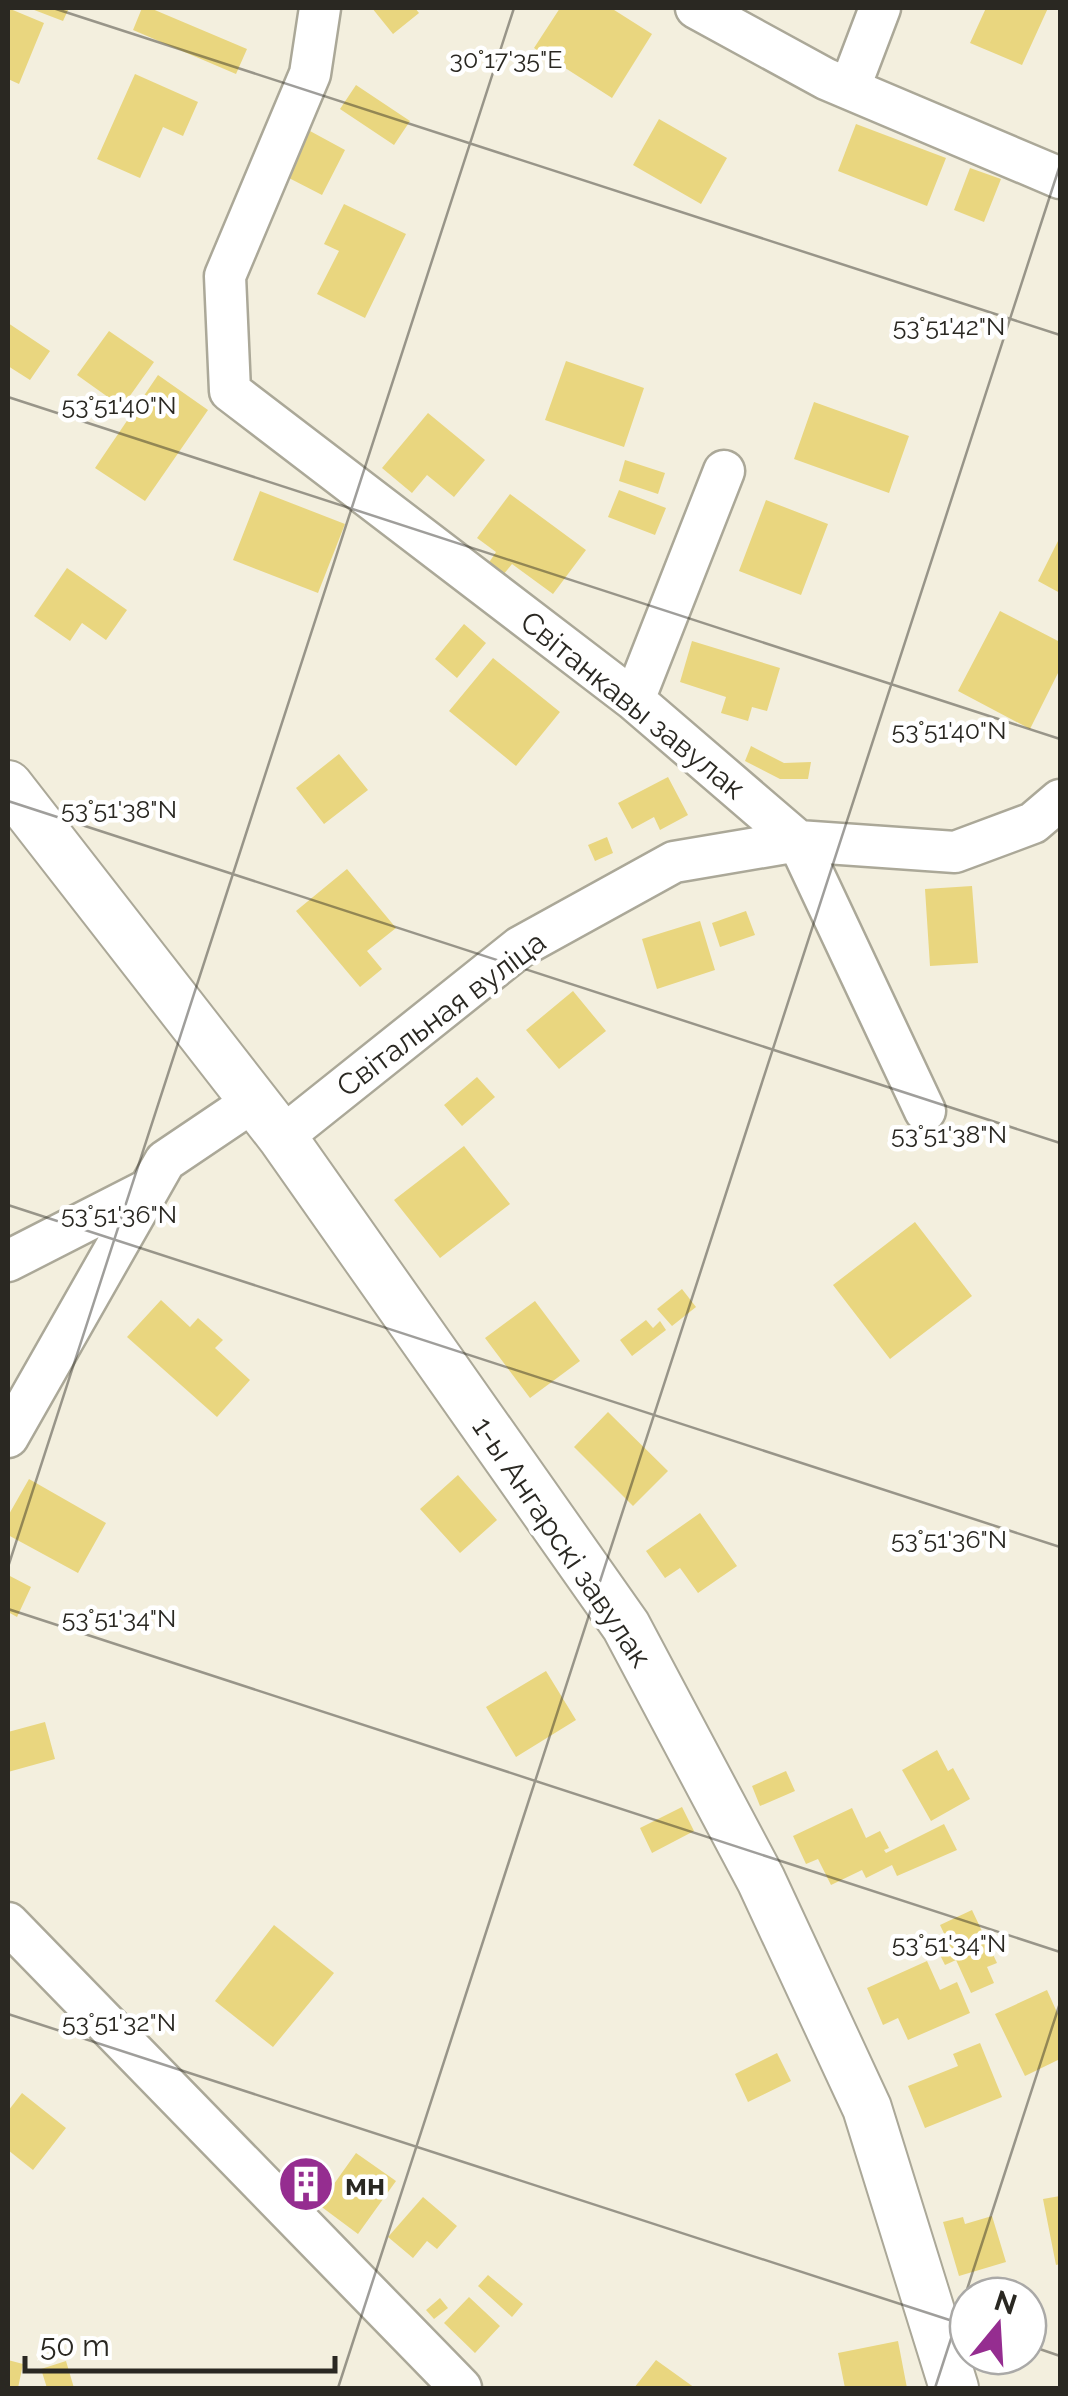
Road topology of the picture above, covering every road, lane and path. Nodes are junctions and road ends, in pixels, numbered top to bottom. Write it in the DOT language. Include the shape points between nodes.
graph roads {
  1 [pos="320,8"];
  2 [pos="696,8"];
  3 [pos="880,8"];
  4 [pos="850,87"];
  5 [pos="1060,178"];
  6 [pos="724,470"];
  7 [pos="634,700"];
  8 [pos="8,786"];
  9 [pos="1060,800"];
  10 [pos="798,842"];
  11 [pos="925,1111"];
  12 [pos="268,1119"];
  13 [pos="149,1188"];
  14 [pos="8,1261"];
  15 [pos="18,1396"];
  16 [pos="8,1437"];
  17 [pos="8,1923"];
  18 [pos="461,2388"];
  19 [pos="954,2388"];
  1 -- 7 [label="street, Світанкавы завулак" via="310,74 225,276 230,391"];
  2 -- 4 [label="street"];
  3 -- 4 [label="street"];
  4 -- 5 [label="street"];
  6 -- 7 [label="street"];
  7 -- 10 [label="street, Світанкавы завулак"];
  8 -- 12 [label="street, 1-ы Ангарскі завулак"];
  9 -- 10 [label="street, Світальная вуліца" via="1033,822 955,852"];
  10 -- 11 [label="street, Світанкавы завулак"];
  10 -- 12 [label="street, Світальная вуліца" via="674,862 520,948"];
  12 -- 13 [label="street, Світальная вуліца" via="164,1161"];
  12 -- 19 [label="street, 1-ы Ангарскі завулак" via="626,1626 761,1880 868,2108"];
  13 -- 14 [label="street"];
  13 -- 15 [label="street, Світальная вуліца"];
  15 -- 16 [label="street, Світальная вуліца"];
  17 -- 18 [label="street"];
}
